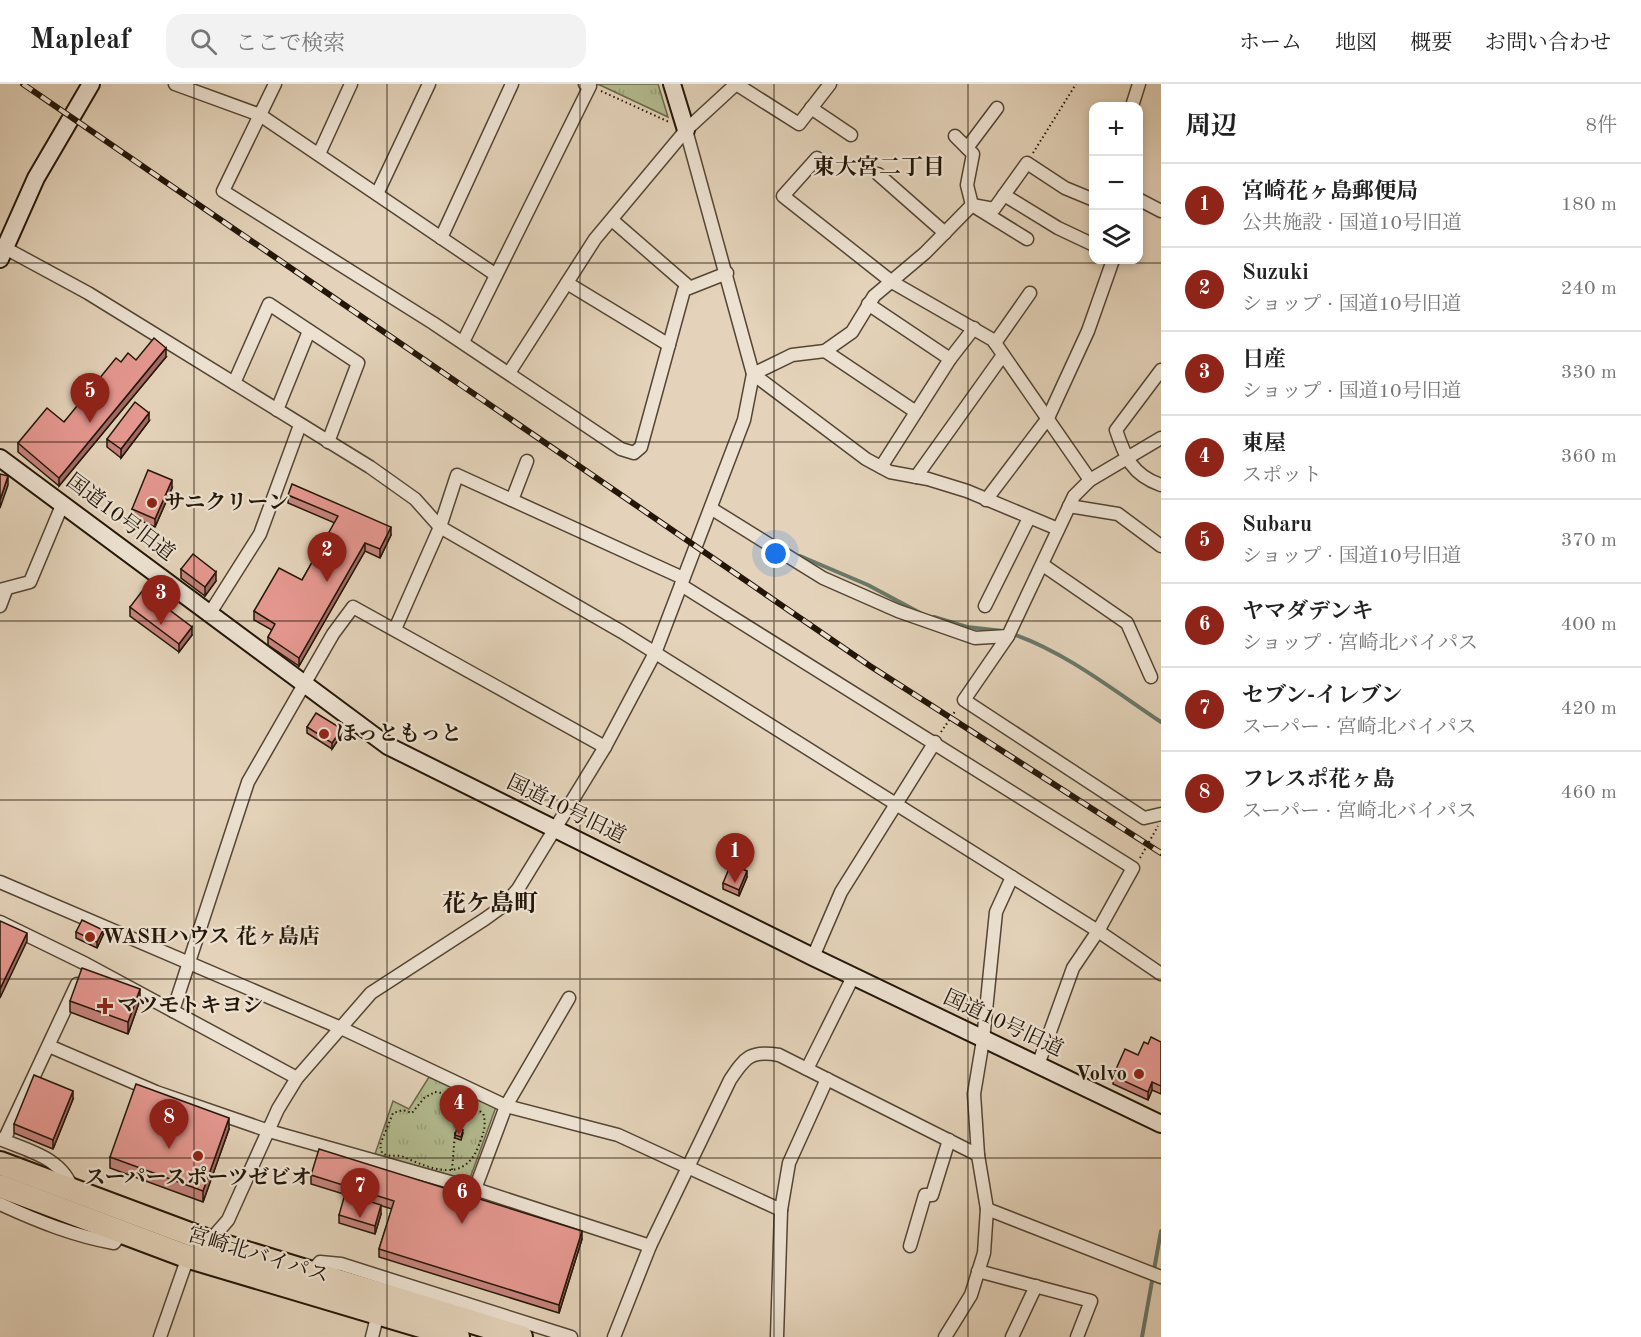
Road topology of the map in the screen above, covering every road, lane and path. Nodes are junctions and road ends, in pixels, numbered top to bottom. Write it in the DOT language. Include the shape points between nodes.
graph roads {
  1 [pos="92,84"];
  2 [pos="175,84"];
  3 [pos="275,84"];
  4 [pos="351,84"];
  5 [pos="429,84"];
  6 [pos="512,84"];
  7 [pos="672,84"];
  8 [pos="736,84"];
  9 [pos="830,84"];
  10 [pos="1076,84"];
  11 [pos="1139,84"];
  12 [pos="587,85"];
  13 [pos="195,88"];
  14 [pos="725,88"];
  15 [pos="1133,102"];
  16 [pos="812,108"];
  17 [pos="997,108"];
  18 [pos="260,115"];
  19 [pos="686,130"];
  20 [pos="851,135"];
  21 [pos="955,136"];
  22 [pos="967,148"];
  23 [pos="319,154"];
  24 [pos="817,158"];
  25 [pos="1027,163"];
  26 [pos="878,174"];
  27 [pos="377,194"];
  28 [pos="1004,195"];
  29 [pos="1089,198"];
  30 [pos="1143,202"];
  31 [pos="972,205"];
  32 [pos="1161,211"];
  33 [pos="612,220"];
  34 [pos="945,233"];
  35 [pos="441,238"];
  36 [pos="1027,239"];
  37 [pos="1089,243"];
  38 [pos="3,253"];
  39 [pos="1112,264"];
  40 [pos="727,273"];
  41 [pos="495,275"];
  42 [pos="892,282"];
  43 [pos="567,283"];
  44 [pos="688,286"];
  45 [pos="1030,293"];
  46 [pos="868,304"];
  47 [pos="974,328"];
  48 [pos="309,331"];
  49 [pos="463,342"];
  50 [pos="995,343"];
  51 [pos="669,345"];
  52 [pos="825,351"];
  53 [pos="1003,355"];
  54 [pos="950,359"];
  55 [pos="1161,370"];
  56 [pos="509,373"];
  57 [pos="753,374"];
  58 [pos="234,383"];
  59 [pos="277,410"];
  60 [pos="916,412"];
  61 [pos="1048,418"];
  62 [pos="300,425"];
  63 [pos="1161,438"];
  64 [pos="328,442"];
  65 [pos="0,458"];
  66 [pos="1125,459"];
  67 [pos="527,461"];
  68 [pos="881,467"];
  69 [pos="916,477"];
  70 [pos="1090,480"];
  71 [pos="1161,485"];
  72 [pos="512,500"];
  73 [pos="986,500"];
  74 [pos="63,503"];
  75 [pos="1069,506"];
  76 [pos="712,509"];
  77 [pos="1029,518"];
  78 [pos="440,527"];
  79 [pos="1058,529"];
  80 [pos="1161,546"];
  81 [pos="1043,565"];
  82 [pos="682,581"];
  83 [pos="3,590"];
  84 [pos="0,606"];
  85 [pos="985,606"];
  86 [pos="210,613"];
  87 [pos="395,629"];
  88 [pos="1008,636"];
  89 [pos="655,652"];
  90 [pos="1151,677"];
  91 [pos="303,685"];
  92 [pos="964,700"];
  93 [pos="935,742"];
  94 [pos="605,747"];
  95 [pos="895,803"];
  96 [pos="1161,814"];
  97 [pos="1161,819"];
  98 [pos="555,829"];
  99 [pos="1133,868"];
  100 [pos="1011,876"];
  101 [pos="0,882"];
  102 [pos="0,922"];
  103 [pos="1098,932"];
  104 [pos="813,957"];
  105 [pos="187,963"];
  106 [pos="86,964"];
  107 [pos="1161,974"];
  108 [pos="853,977"];
  109 [pos="568,998"];
  110 [pos="173,1011"];
  111 [pos="341,1028"];
  112 [pos="983,1040"];
  113 [pos="49,1046"];
  114 [pos="1038,1065"];
  115 [pos="807,1069"];
  116 [pos="297,1077"];
  117 [pos="827,1079"];
  118 [pos="506,1106"];
  119 [pos="473,1107"];
  120 [pos="1161,1124"];
  121 [pos="269,1131"];
  122 [pos="2,1139"];
  123 [pos="949,1140"];
  124 [pos="978,1155"];
  125 [pos="0,1163"];
  126 [pos="686,1167"];
  127 [pos="452,1170"];
  128 [pos="0,1186"];
  129 [pos="475,1189"];
  130 [pos="74,1193"];
  131 [pos="0,1204"];
  132 [pos="987,1209"];
  133 [pos="781,1210"];
  134 [pos="122,1232"];
  135 [pos="211,1242"];
  136 [pos="650,1246"];
  137 [pos="910,1246"];
  138 [pos="186,1256"];
  139 [pos="978,1271"];
  140 [pos="310,1273"];
  141 [pos="1154,1274"];
  142 [pos="1036,1286"];
  143 [pos="378,1313"];
  144 [pos="160,1337"];
  145 [pos="372,1337"];
  146 [pos="458,1337"];
  147 [pos="520,1337"];
  148 [pos="572,1337"];
  149 [pos="614,1337"];
  150 [pos="777,1337"];
  151 [pos="945,1337"];
  152 [pos="1012,1337"];
  153 [pos="1077,1337"];
  1 -- 38 [label="street" via="36,178"];
  2 -- 13 [label="street"];
  3 -- 18 [label="street"];
  4 -- 23 [label="street"];
  5 -- 27 [label="street"];
  6 -- 35 [label="street"];
  7 -- 19 [label="street"];
  8 -- 14 [label="street"];
  8 -- 16 [label="street" via="800,124"];
  9 -- 16 [label="street"];
  10 -- 25 [label="path"];
  11 -- 15 [label="street"];
  12 -- 19 [label="path"];
  12 -- 41 [label="street"];
  13 -- 18 [label="street"];
  14 -- 19 [label="street"];
  16 -- 20 [label="street"];
  17 -- 22 [label="street"];
  18 -- 23 [label="street"];
  18 -- 49 [label="street" via="223,191"];
  19 -- 33 [label="street"];
  19 -- 40 [label="street"];
  21 -- 22 [label="street"];
  22 -- 31 [label="street" via="973,154 968,185"];
  23 -- 27 [label="street"];
  24 -- 42 [label="street" via="783,196"];
  25 -- 28 [label="street"];
  25 -- 29 [label="street" via="1065,188"];
  26 -- 34 [label="street"];
  27 -- 35 [label="street"];
  28 -- 31 [label="street" via="994,209"];
  28 -- 37 [label="street"];
  30 -- 32 [label="street"];
  31 -- 34 [label="street"];
  31 -- 36 [label="street"];
  33 -- 43 [label="street"];
  33 -- 44 [label="street"];
  34 -- 42 [label="street"];
  35 -- 41 [label="street"];
  38 -- 58 [label="street" via="88,293"];
  39 -- 61 [label="street" via="1088,331"];
  40 -- 44 [label="street"];
  40 -- 57 [label="street"];
  41 -- 49 [label="street"];
  42 -- 46 [label="street"];
  42 -- 47 [label="street"];
  43 -- 51 [label="street"];
  43 -- 56 [label="street"];
  44 -- 51 [label="street"];
  45 -- 50 [label="street"];
  46 -- 52 [label="street" via="852,332"];
  46 -- 54 [label="street"];
  47 -- 50 [label="street"];
  47 -- 54 [label="street"];
  48 -- 58 [label="street" via="269,304"];
  48 -- 59 [label="street"];
  48 -- 64 [label="street" via="358,363"];
  49 -- 56 [label="street"];
  50 -- 53 [label="street"];
  51 -- 56 [label="street" via="641,447 634,453 604,438"];
  52 -- 57 [label="street" via="792,355"];
  52 -- 60 [label="street"];
  53 -- 61 [label="street"];
  53 -- 69 [label="street"];
  54 -- 60 [label="street"];
  55 -- 66 [label="street" via="1116,430"];
  57 -- 68 [label="street"];
  57 -- 76 [label="street" via="744,420"];
  58 -- 59 [label="street"];
  59 -- 62 [label="street"];
  60 -- 68 [label="street"];
  61 -- 70 [label="street"];
  61 -- 73 [label="street"];
  62 -- 64 [label="street"];
  62 -- 86 [label="street" via="260,534"];
  63 -- 66 [label="street"];
  64 -- 78 [label="street" via="415,499"];
  65 -- 74 [label="street, 国道10号旧道"];
  66 -- 70 [label="street"];
  66 -- 71 [label="street" via="1139,473"];
  67 -- 72 [label="street"];
  68 -- 69 [label="street"];
  69 -- 73 [label="street"];
  70 -- 75 [label="street"];
  72 -- 78 [label="street" via="457,475"];
  72 -- 82 [label="street"];
  73 -- 77 [label="street"];
  74 -- 83 [label="street" via="30,582"];
  74 -- 86 [label="street, 国道10号旧道"];
  75 -- 79 [label="street"];
  75 -- 80 [label="street" via="1118,514"];
  76 -- 82 [label="street"];
  76 -- 88 [label="street" via="823,578 898,611 975,638"];
  77 -- 79 [label="street"];
  77 -- 85 [label="street"];
  78 -- 87 [label="street"];
  78 -- 89 [label="street"];
  79 -- 81 [label="street"];
  81 -- 88 [label="street"];
  81 -- 90 [label="street" via="1127,623"];
  82 -- 89 [label="street"];
  82 -- 93 [label="street"];
  83 -- 84 [label="street"];
  86 -- 91 [label="street, 国道10号旧道"];
  87 -- 91 [label="street" via="352,607"];
  87 -- 94 [label="street"];
  88 -- 92 [label="street"];
  89 -- 94 [label="street"];
  89 -- 95 [label="street"];
  91 -- 98 [label="street, 国道10号旧道" via="388,746"];
  91 -- 105 [label="street" via="248,782"];
  92 -- 93 [label="path"];
  92 -- 96 [label="street" via="1144,818"];
  93 -- 95 [label="street"];
  93 -- 99 [label="street"];
  94 -- 98 [label="street"];
  95 -- 100 [label="street"];
  95 -- 104 [label="street" via="841,892"];
  97 -- 99 [label="path"];
  98 -- 104 [label="street, 国道10号旧道"];
  98 -- 111 [label="street" via="503,906 371,993"];
  99 -- 103 [label="street"];
  100 -- 103 [label="street"];
  100 -- 112 [label="street" via="996,912"];
  101 -- 105 [label="street"];
  102 -- 106 [label="street"];
  103 -- 107 [label="street"];
  103 -- 114 [label="street" via="1073,968"];
  104 -- 108 [label="street, 国道10号旧道"];
  105 -- 110 [label="street"];
  105 -- 111 [label="street"];
  106 -- 110 [label="street"];
  106 -- 113 [label="street"];
  108 -- 112 [label="street, 国道10号旧道"];
  108 -- 115 [label="street"];
  109 -- 118 [label="street"];
  110 -- 116 [label="street"];
  111 -- 116 [label="street"];
  111 -- 118 [label="street"];
  112 -- 114 [label="street, 国道10号旧道"];
  112 -- 124 [label="street" via="974,1094"];
  113 -- 121 [label="street" via="156,1092"];
  113 -- 122 [label="street"];
  114 -- 120 [label="street, 国道10号旧道"];
  115 -- 117 [label="street"];
  115 -- 126 [label="street" via="779,1055 759,1052 742,1061"];
  116 -- 121 [label="street"];
  117 -- 123 [label="street"];
  117 -- 133 [label="street" via="792,1155"];
  118 -- 126 [label="street" via="618,1135"];
  118 -- 129 [label="street"];
  119 -- 127 [label="path" via="455,1133"];
  119 -- 127 [label="path" via="483,1113 486,1125 474,1157"];
  119 -- 127 [label="path" via="449,1094 429,1094 412,1113 393,1113 382,1141 381,1149 386,1155"];
  121 -- 129 [label="street"];
  121 -- 135 [label="street" via="228,1220"];
  122 -- 130 [label="street" via="44,1156 68,1175"];
  123 -- 124 [label="street"];
  123 -- 137 [label="street" via="932,1195 925,1195"];
  124 -- 132 [label="street"];
  125 -- 130 [label="highway, 宮崎北バイパス"];
  126 -- 133 [label="street"];
  126 -- 136 [label="street"];
  128 -- 134 [label="highway, 宮崎北バイパス"];
  129 -- 136 [label="street"];
  130 -- 135 [label="highway, 宮崎北バイパス"];
  131 -- 134 [label="street" via="95,1240 114,1242"];
  132 -- 139 [label="street" via="984,1253"];
  132 -- 141 [label="street"];
  133 -- 150 [label="street"];
  134 -- 138 [label="highway, 宮崎北バイパス"];
  135 -- 138 [label="street"];
  135 -- 140 [label="highway, 宮崎北バイパス"];
  136 -- 149 [label="street"];
  138 -- 143 [label="highway, 宮崎北バイパス"];
  138 -- 144 [label="street"];
  139 -- 142 [label="street"];
  139 -- 151 [label="street" via="970,1295"];
  140 -- 147 [label="highway, 宮崎北バイパス"];
  140 -- 148 [label="street" via="320,1262 341,1264"];
  142 -- 152 [label="street"];
  142 -- 153 [label="street" via="1091,1301"];
  143 -- 145 [label="street"];
  143 -- 146 [label="highway, 宮崎北バイパス"];
}
